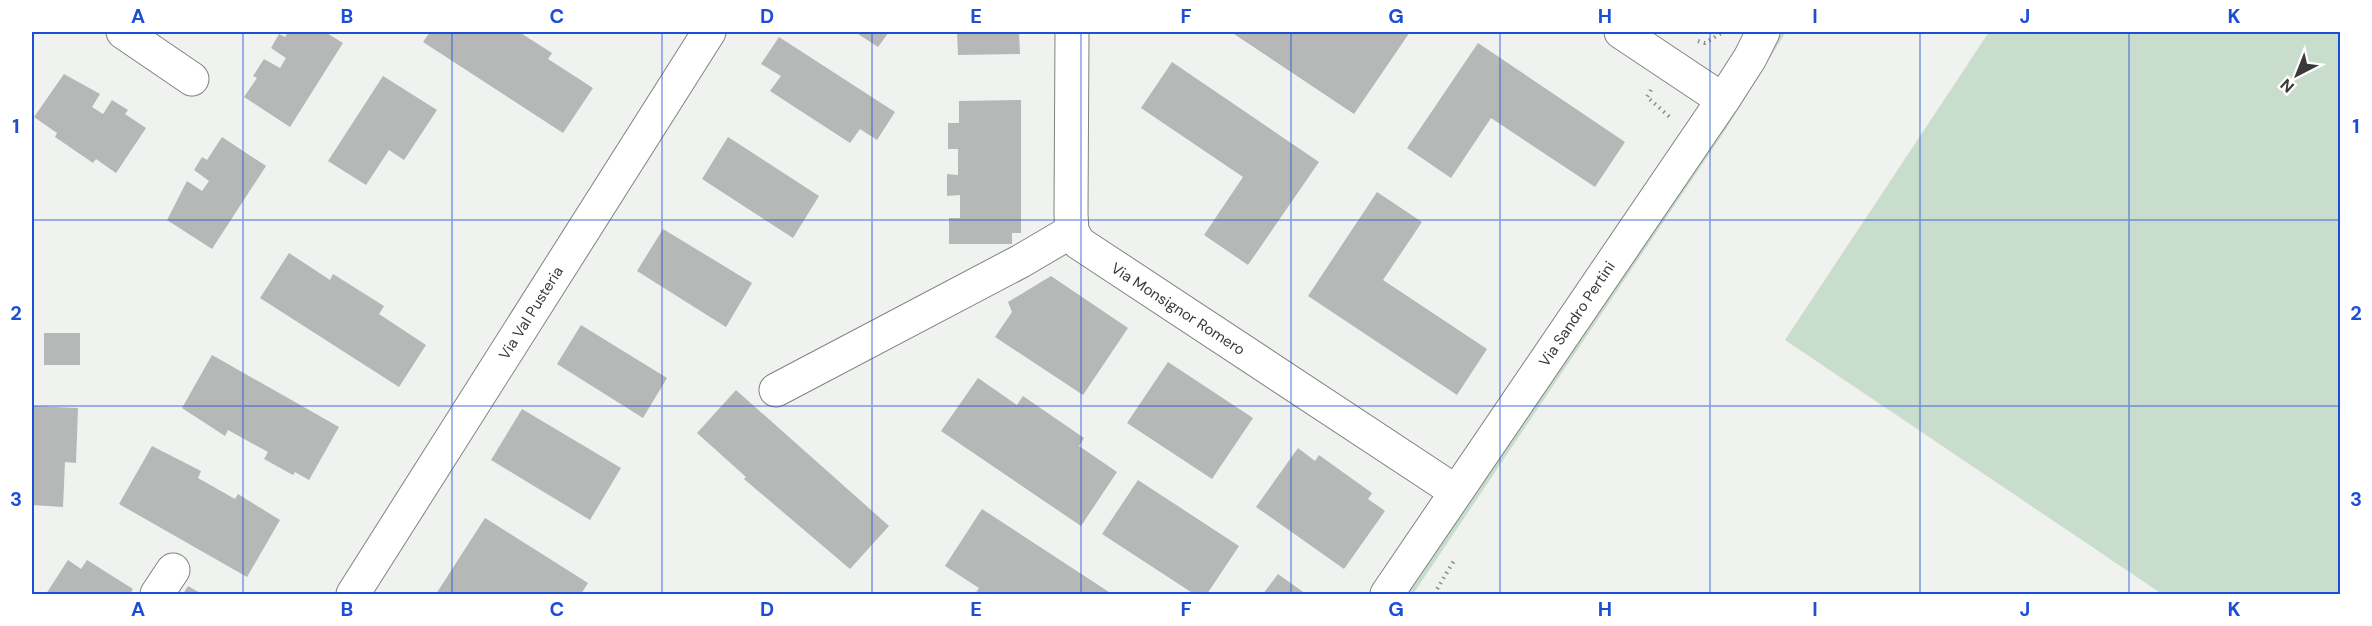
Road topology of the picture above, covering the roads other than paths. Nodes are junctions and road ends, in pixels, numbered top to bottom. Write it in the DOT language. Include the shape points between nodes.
graph roads {
  1 [pos="123,32"];
  2 [pos="709,32"];
  3 [pos="1072,32"];
  4 [pos="1621,32"];
  5 [pos="1763,32"];
  6 [pos="192,79"];
  7 [pos="1724,100"];
  8 [pos="1072,231"];
  9 [pos="776,390"];
  10 [pos="1455,491"];
  11 [pos="353,594"];
  12 [pos="1386,594"];
  1 -- 6 [label="street"];
  2 -- 11 [label="street, Via Val Pusteria"];
  3 -- 8 [label="street"];
  4 -- 7 [label="street"];
  5 -- 7 [label="street, Via Sandro Pertini"];
  7 -- 10 [label="street, Via Sandro Pertini"];
  8 -- 9 [label="street"];
  8 -- 10 [label="street, Via Monsignor Romero" via="1079,243 1094,254"];
  10 -- 12 [label="street, Via Sandro Pertini"];
}
